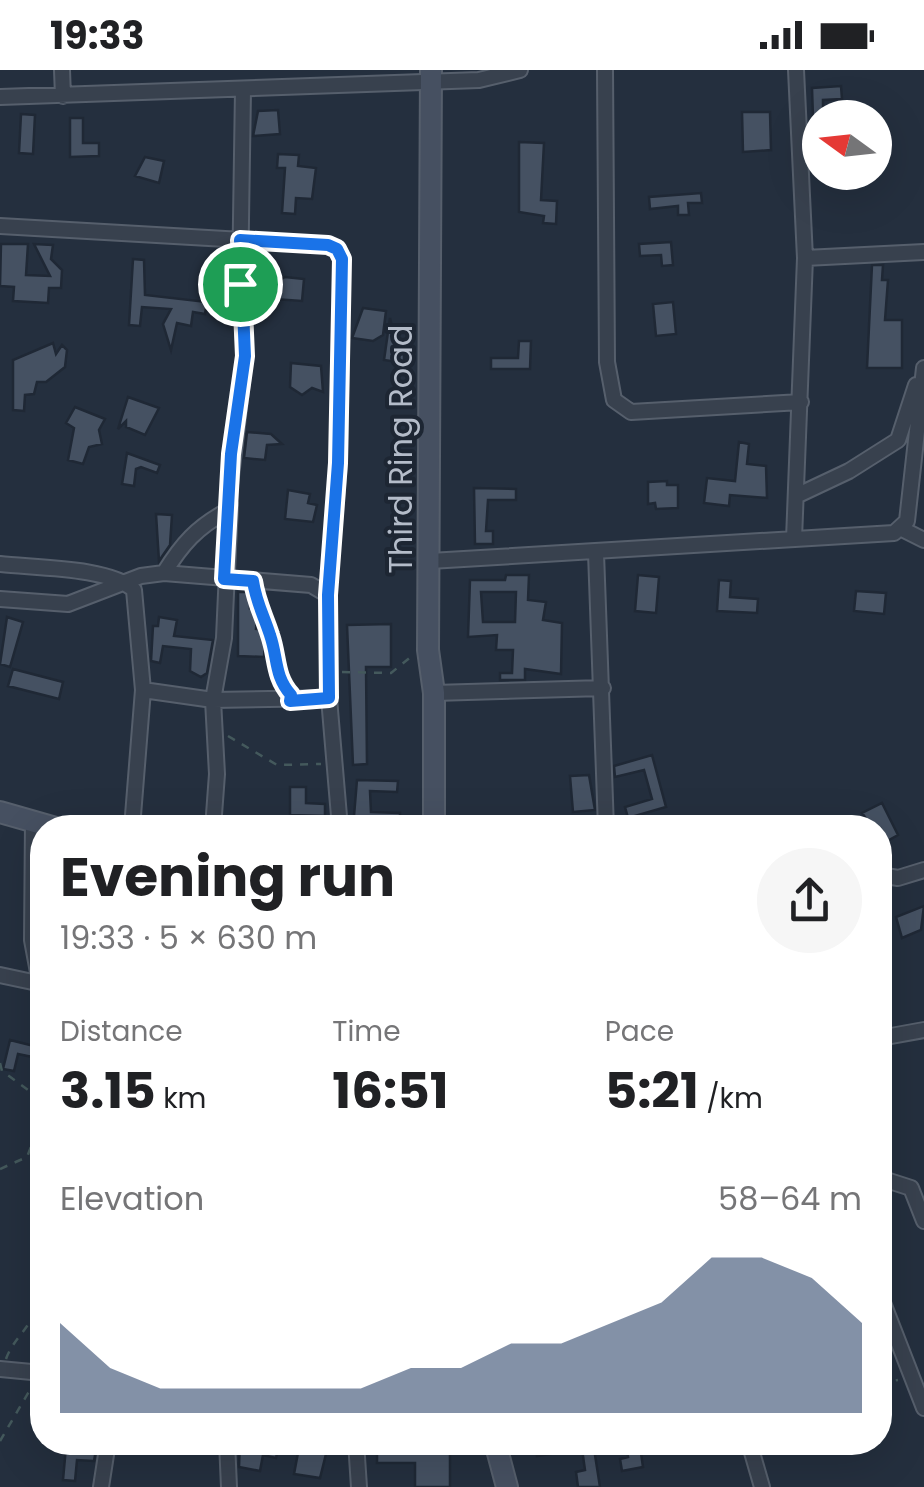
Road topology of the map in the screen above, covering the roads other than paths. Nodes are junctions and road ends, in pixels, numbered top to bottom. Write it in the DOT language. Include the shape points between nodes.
graph roads {
  1 [pos="62,70"];
  2 [pos="520,70"];
  3 [pos="604,70"];
  4 [pos="796,70"];
  5 [pos="431,75"];
  6 [pos="348,76"];
  7 [pos="243,90"];
  8 [pos="64,96"];
  9 [pos="0,97"];
  10 [pos="0,226"];
  11 [pos="240,240"];
  12 [pos="924,252"];
  13 [pos="805,258"];
  14 [pos="924,365"];
  15 [pos="801,402"];
  16 [pos="796,496"];
  17 [pos="230,500"];
  18 [pos="902,529"];
  19 [pos="794,539"];
  20 [pos="924,540"];
  21 [pos="596,553"];
  22 [pos="430,561"];
  23 [pos="0,564"];
  24 [pos="332,571"];
  25 [pos="164,573"];
  26 [pos="224,579"];
  27 [pos="126,582"];
  28 [pos="311,586"];
  29 [pos="328,595"];
  30 [pos="0,598"];
  31 [pos="602,688"];
  32 [pos="142,690"];
  33 [pos="434,693"];
  34 [pos="329,698"];
  35 [pos="213,700"];
  36 [pos="0,812"];
  37 [pos="133,815"];
  38 [pos="214,815"];
  39 [pos="340,815"];
  40 [pos="434,815"];
  41 [pos="605,815"];
  42 [pos="30,820"];
  43 [pos="924,870"];
  44 [pos="892,877"];
  45 [pos="0,975"];
  46 [pos="30,984"];
  47 [pos="924,1030"];
  48 [pos="892,1036"];
  49 [pos="892,1182"];
  50 [pos="924,1221"];
  51 [pos="892,1324"];
  52 [pos="1,1369"];
  53 [pos="30,1371"];
  54 [pos="924,1408"];
  55 [pos="106,1455"];
  56 [pos="228,1455"];
  57 [pos="357,1455"];
  58 [pos="498,1455"];
  59 [pos="753,1455"];
  60 [pos="101,1487"];
  61 [pos="229,1487"];
  62 [pos="359,1487"];
  63 [pos="507,1487"];
  64 [pos="762,1487"];
  1 -- 8 [label="street"];
  2 -- 5 [label="street" via="479,80"];
  3 -- 15 [label="street" via="607,362 614,400 630,412"];
  4 -- 13 [label="street"];
  5 -- 6 [label="street"];
  5 -- 22 [label="street, Third Ring Road"];
  6 -- 7 [label="street"];
  7 -- 8 [label="street"];
  7 -- 11 [label="street"];
  8 -- 9 [label="street"];
  10 -- 11 [label="street"];
  11 -- 17 [label="street" via="245,356"];
  11 -- 24 [label="street" via="328,245 342,259"];
  12 -- 13 [label="street"];
  13 -- 15 [label="street"];
  14 -- 16 [label="street" via="898,440"];
  14 -- 18 [label="street"];
  15 -- 16 [label="street"];
  16 -- 19 [label="street"];
  17 -- 25 [label="street" via="226,512 182,544"];
  17 -- 26 [label="street"];
  18 -- 19 [label="street"];
  18 -- 20 [label="street"];
  19 -- 21 [label="street"];
  21 -- 22 [label="street"];
  21 -- 31 [label="street"];
  22 -- 33 [label="street, Third Ring Road"];
  23 -- 27 [label="street"];
  24 -- 28 [label="street"];
  24 -- 29 [label="street"];
  25 -- 26 [label="street"];
  25 -- 27 [label="street"];
  26 -- 28 [label="street"];
  26 -- 35 [label="street" via="224,638"];
  27 -- 30 [label="street" via="68,604"];
  27 -- 32 [label="street" via="134,590"];
  28 -- 29 [label="street"];
  29 -- 34 [label="street"];
  31 -- 33 [label="street"];
  31 -- 41 [label="street"];
  32 -- 35 [label="street"];
  32 -- 37 [label="street"];
  33 -- 40 [label="street, Third Ring Road"];
  34 -- 35 [label="street"];
  34 -- 39 [label="street"];
  35 -- 38 [label="street"];
  36 -- 42 [label="street"];
  43 -- 44 [label="street"];
  45 -- 46 [label="street"];
  47 -- 48 [label="street"];
  49 -- 50 [label="street" via="910,1188"];
  51 -- 54 [label="street"];
  52 -- 53 [label="street"];
  55 -- 60 [label="street"];
  56 -- 61 [label="street"];
  57 -- 62 [label="street"];
  58 -- 63 [label="street"];
  59 -- 64 [label="street"];
}
